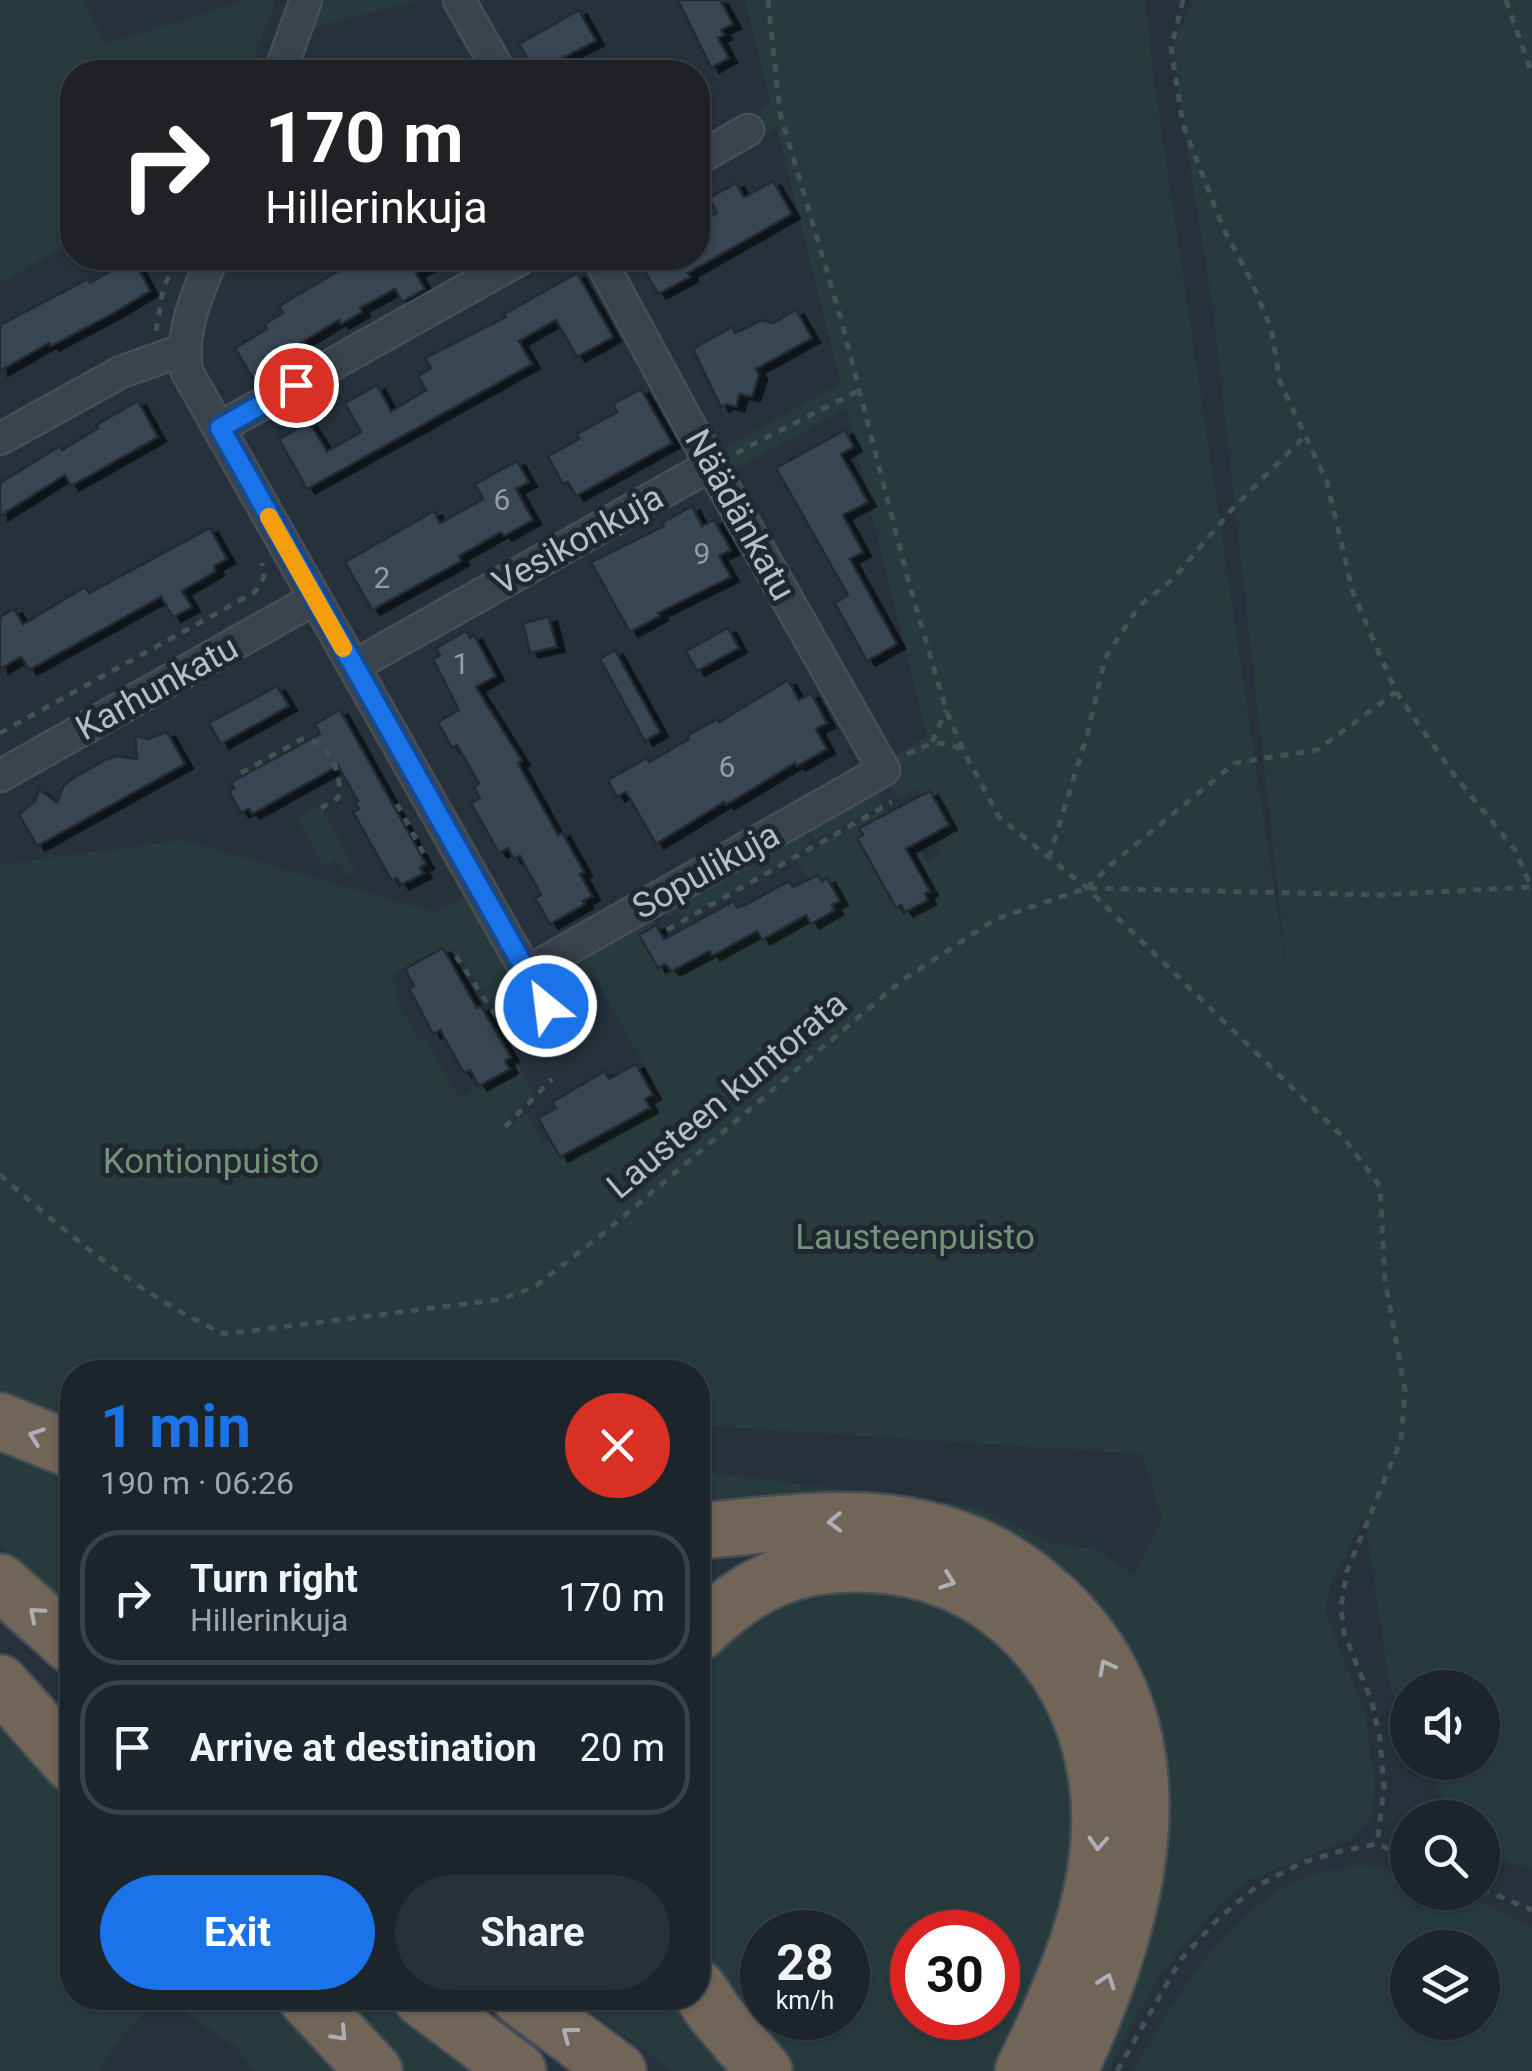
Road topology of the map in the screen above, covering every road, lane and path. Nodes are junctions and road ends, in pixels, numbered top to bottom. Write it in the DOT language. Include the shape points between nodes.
graph roads {
  1 [pos="306,0"];
  2 [pos="459,0"];
  3 [pos="768,0"];
  4 [pos="1184,0"];
  5 [pos="1506,0"];
  6 [pos="284,60"];
  7 [pos="493,60"];
  8 [pos="1532,74"];
  9 [pos="748,130"];
  10 [pos="710,152"];
  11 [pos="171,270"];
  12 [pos="208,270"];
  13 [pos="501,270"];
  14 [pos="605,270"];
  15 [pos="170,354"];
  16 [pos="858,391"];
  17 [pos="220,428"];
  18 [pos="1304,437"];
  19 [pos="0,439"];
  20 [pos="712,466"];
  21 [pos="261,560"];
  22 [pos="314,599"];
  23 [pos="354,666"];
  24 [pos="1396,692"];
  25 [pos="946,710"];
  26 [pos="0,733"];
  27 [pos="932,742"];
  28 [pos="964,752"];
  29 [pos="883,769"];
  30 [pos="240,773"];
  31 [pos="0,776"];
  32 [pos="892,802"];
  33 [pos="321,808"];
  34 [pos="1048,858"];
  35 [pos="1087,888"];
  36 [pos="1532,888"];
  37 [pos="667,930"];
  38 [pos="456,956"];
  39 [pos="527,972"];
  40 [pos="546,1006"];
  41 [pos="524,1044"];
  42 [pos="552,1079"];
  43 [pos="505,1127"];
  44 [pos="0,1176"];
  45 [pos="0,1421"];
  46 [pos="60,1445"];
  47 [pos="710,1530"];
  48 [pos="0,1582"];
  49 [pos="710,1622"];
  50 [pos="60,1635"];
  51 [pos="0,1662"];
  52 [pos="0,1683"];
  53 [pos="60,1711"];
  54 [pos="60,1750"];
  55 [pos="1378,1844"];
  56 [pos="1390,1849"];
  57 [pos="1500,1897"];
  58 [pos="1532,1910"];
  59 [pos="710,2003"];
  60 [pos="317,2010"];
  61 [pos="436,2010"];
  62 [pos="536,2010"];
  63 [pos="374,2071"];
  64 [pos="518,2071"];
  65 [pos="618,2071"];
  66 [pos="764,2071"];
  67 [pos="1023,2071"];
  68 [pos="1069,2071"];
  69 [pos="1117,2071"];
  1 -- 6 [label="street"];
  2 -- 7 [label="street"];
  3 -- 16 [label="path" via="780,113"];
  4 -- 18 [label="path" via="1171,48 1183,125 1271,328 1280,382"];
  5 -- 8 [label="path"];
  9 -- 10 [label="street"];
  11 -- 15 [label="path" via="156,326"];
  12 -- 15 [label="street"];
  13 -- 17 [label="street"];
  14 -- 20 [label="street, Näädänkatu"];
  15 -- 17 [label="street"];
  15 -- 19 [label="street" via="122,372"];
  16 -- 20 [label="path"];
  16 -- 25 [label="path"];
  17 -- 22 [label="street"];
  18 -- 24 [label="path" via="1327,482 1354,593"];
  18 -- 34 [label="path" via="1173,579 1138,606 1105,658"];
  20 -- 23 [label="street, Vesikonkuja"];
  20 -- 29 [label="street, Näädänkatu"];
  21 -- 26 [label="path" via="264,578 255,592"];
  22 -- 23 [label="street"];
  22 -- 31 [label="street, Karhunkatu"];
  23 -- 39 [label="street"];
  24 -- 35 [label="path" via="1317,750 1235,763"];
  24 -- 36 [label="path" via="1515,850"];
  25 -- 27 [label="path"];
  25 -- 28 [label="path"];
  27 -- 28 [label="path"];
  27 -- 29 [label="path"];
  28 -- 34 [label="path" via="999,816"];
  29 -- 39 [label="street, Sopulikuja"];
  30 -- 33 [label="path" via="312,739 332,763 340,789"];
  32 -- 37 [label="path"];
  34 -- 35 [label="path"];
  35 -- 36 [label="path, Lausteen kuntorata" via="1380,894"];
  35 -- 44 [label="path, Lausteen kuntorata" via="996,920 900,981 605,1232 532,1288 497,1300 225,1334 185,1316 80,1243"];
  35 -- 55 [label="path" via="1342,1136 1380,1186 1385,1280 1404,1391 1401,1440 1348,1571 1341,1606 1380,1740"];
  38 -- 41 [label="path" via="512,1040"];
  39 -- 40 [label="street"];
  42 -- 43 [label="path"];
  46 -- 45 [label="highway, one-way"];
  68 -- 47 [label="highway, one-way" via="1109,1980 1142,1830 1133,1735 1094,1645 1034,1581 983,1549 942,1534 850,1521"];
  50 -- 48 [label="highway, one-way"];
  49 -- 67 [label="highway, one-way" via="776,1578 851,1563 951,1580 1001,1610 1043,1648 1088,1736 1098,1782 1098,1834 1073,1956"];
  51 -- 53 [label="highway"];
  52 -- 54 [label="highway"];
  55 -- 56 [label="path"];
  55 -- 69 [label="path" via="1301,1864 1256,1886 1219,1918 1181,1958"];
  57 -- 58 [label="path"];
  59 -- 66 [label="highway"];
  60 -- 63 [label="highway, one-way"];
  61 -- 64 [label="highway"];
  65 -- 62 [label="highway, one-way"];
}
